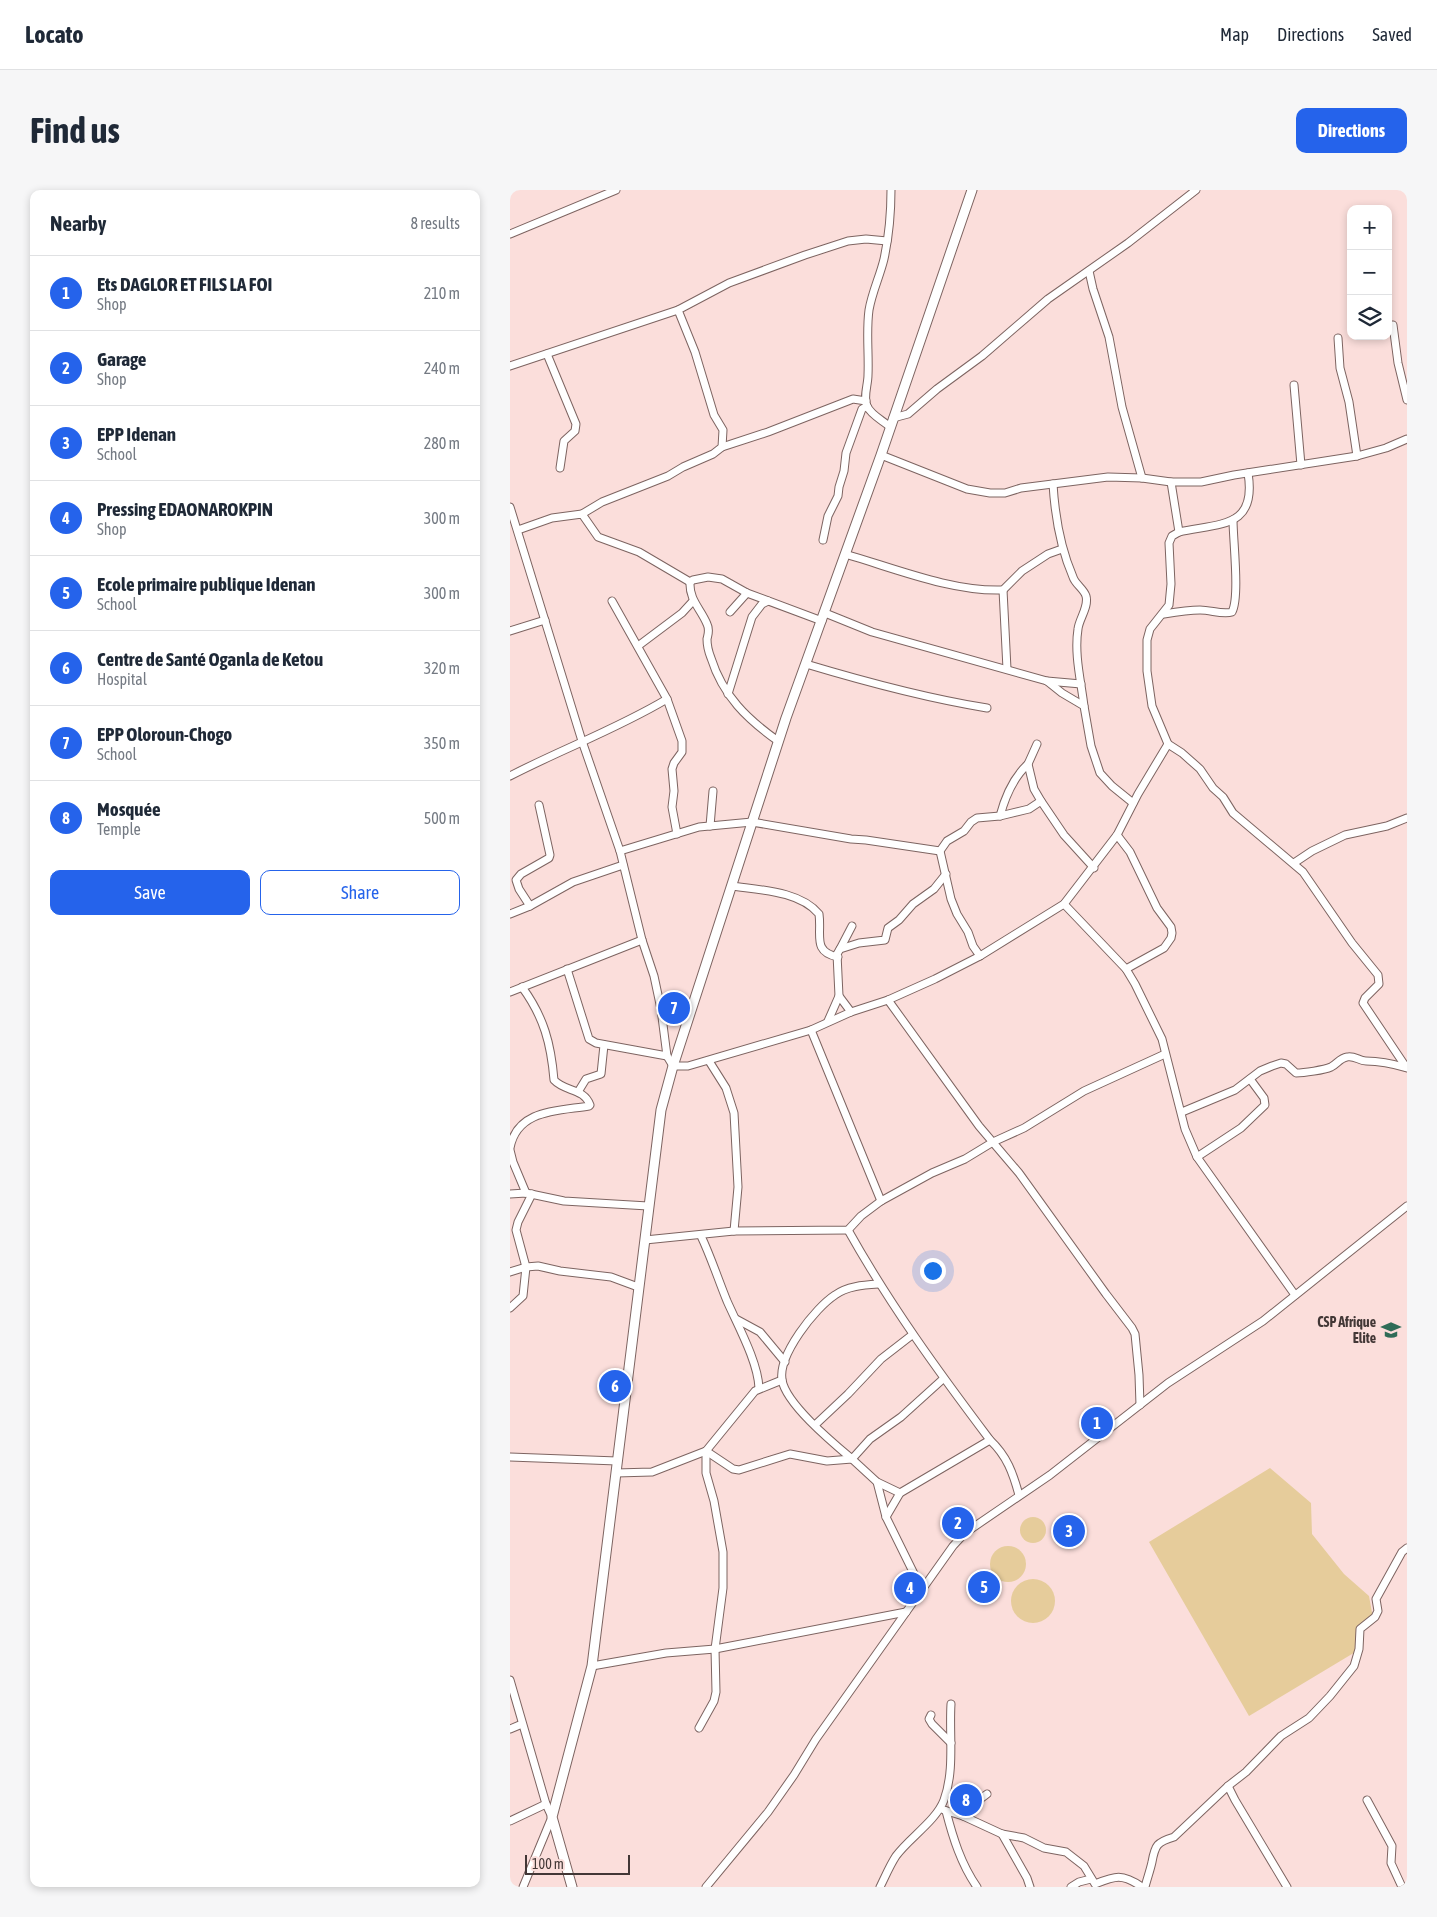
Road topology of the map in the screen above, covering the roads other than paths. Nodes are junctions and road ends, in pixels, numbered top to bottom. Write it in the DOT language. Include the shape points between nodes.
graph roads {
  1 [pos="616,190"];
  2 [pos="891,190"];
  3 [pos="972,190"];
  4 [pos="1196,190"];
  5 [pos="510,234"];
  6 [pos="886,241"];
  7 [pos="1089,271"];
  8 [pos="678,310"];
  9 [pos="1393,325"];
  10 [pos="1338,338"];
  11 [pos="548,354"];
  12 [pos="510,366"];
  13 [pos="1294,384"];
  14 [pos="1407,400"];
  15 [pos="866,403"];
  16 [pos="891,422"];
  17 [pos="1407,440"];
  18 [pos="722,447"];
  19 [pos="881,455"];
  20 [pos="1357,456"];
  21 [pos="1301,465"];
  22 [pos="560,468"];
  23 [pos="1248,473"];
  24 [pos="1142,478"];
  25 [pos="1171,482"];
  26 [pos="1053,484"];
  27 [pos="510,506"];
  28 [pos="582,514"];
  29 [pos="1233,520"];
  30 [pos="518,530"];
  31 [pos="1179,532"];
  32 [pos="823,540"];
  33 [pos="1062,549"];
  34 [pos="845,554"];
  35 [pos="690,582"];
  36 [pos="1003,590"];
  37 [pos="747,593"];
  38 [pos="612,601"];
  39 [pos="693,601"];
  40 [pos="768,601"];
  41 [pos="730,612"];
  42 [pos="1164,614"];
  43 [pos="823,617"];
  44 [pos="546,620"];
  45 [pos="510,631"];
  46 [pos="638,646"];
  47 [pos="806,664"];
  48 [pos="1007,669"];
  49 [pos="1047,681"];
  50 [pos="1081,684"];
  51 [pos="728,694"];
  52 [pos="667,699"];
  53 [pos="1084,706"];
  54 [pos="987,708"];
  55 [pos="582,741"];
  56 [pos="778,741"];
  57 [pos="1037,744"];
  58 [pos="1168,744"];
  59 [pos="1028,764"];
  60 [pos="510,776"];
  61 [pos="713,791"];
  62 [pos="1040,801"];
  63 [pos="1133,803"];
  64 [pos="539,805"];
  65 [pos="1000,816"];
  66 [pos="1406,819"];
  67 [pos="752,822"];
  68 [pos="710,826"];
  69 [pos="677,834"];
  70 [pos="1117,835"];
  71 [pos="620,851"];
  72 [pos="940,851"];
  73 [pos="1294,863"];
  74 [pos="623,865"];
  75 [pos="1094,868"];
  76 [pos="946,874"];
  77 [pos="732,886"];
  78 [pos="1064,904"];
  79 [pos="530,906"];
  80 [pos="510,914"];
  81 [pos="852,926"];
  82 [pos="642,940"];
  83 [pos="840,948"];
  84 [pos="980,956"];
  85 [pos="838,957"];
  86 [pos="567,969"];
  87 [pos="1126,969"];
  88 [pos="522,987"];
  89 [pos="510,992"];
  90 [pos="839,996"];
  91 [pos="888,1000"];
  92 [pos="852,1012"];
  93 [pos="828,1022"];
  94 [pos="812,1030"];
  95 [pos="604,1044"];
  96 [pos="1165,1054"];
  97 [pos="667,1056"];
  98 [pos="708,1061"];
  99 [pos="673,1066"];
  100 [pos="1407,1068"];
  101 [pos="1250,1079"];
  102 [pos="578,1092"];
  103 [pos="1182,1112"];
  104 [pos="992,1142"];
  105 [pos="510,1149"];
  106 [pos="1196,1158"];
  107 [pos="510,1194"];
  108 [pos="529,1194"];
  109 [pos="881,1201"];
  110 [pos="648,1206"];
  111 [pos="1407,1206"];
  112 [pos="848,1230"];
  113 [pos="734,1231"];
  114 [pos="701,1236"];
  115 [pos="645,1240"];
  116 [pos="526,1267"];
  117 [pos="510,1272"];
  118 [pos="878,1284"];
  119 [pos="638,1287"];
  120 [pos="1295,1295"];
  121 [pos="510,1308"];
  122 [pos="736,1319"];
  123 [pos="912,1335"];
  124 [pos="785,1362"];
  125 [pos="943,1378"];
  126 [pos="782,1380"];
  127 [pos="760,1388"];
  128 [pos="1140,1405"];
  129 [pos="815,1425"];
  130 [pos="990,1440"];
  131 [pos="706,1452"];
  132 [pos="510,1457"];
  133 [pos="852,1459"];
  134 [pos="617,1461"];
  135 [pos="616,1473"];
  136 [pos="877,1482"];
  137 [pos="900,1493"];
  138 [pos="1019,1495"];
  139 [pos="886,1517"];
  140 [pos="1407,1548"];
  141 [pos="922,1590"];
  142 [pos="906,1612"];
  143 [pos="715,1649"];
  144 [pos="592,1666"];
  145 [pos="510,1680"];
  146 [pos="951,1704"];
  147 [pos="931,1715"];
  148 [pos="522,1724"];
  149 [pos="699,1728"];
  150 [pos="510,1729"];
  151 [pos="952,1744"];
  152 [pos="1228,1786"];
  153 [pos="987,1794"];
  154 [pos="1367,1800"];
  155 [pos="546,1804"];
  156 [pos="943,1809"];
  157 [pos="552,1816"];
  158 [pos="963,1816"];
  159 [pos="510,1821"];
  160 [pos="1002,1834"];
  161 [pos="1091,1879"];
  162 [pos="523,1887"];
  163 [pos="572,1887"];
  164 [pos="706,1887"];
  165 [pos="880,1887"];
  166 [pos="977,1887"];
  167 [pos="1030,1887"];
  168 [pos="1071,1887"];
  169 [pos="1142,1887"];
  170 [pos="1146,1887"];
  171 [pos="1287,1887"];
  172 [pos="1402,1887"];
  1 -- 5 [label="street"];
  2 -- 6 [label="street" via="891,218"];
  3 -- 16 [label="street"];
  4 -- 7 [label="street"];
  6 -- 8 [label="street" via="848,241 805,255 729,283"];
  6 -- 15 [label="street" via="885,257 869,312"];
  7 -- 16 [label="street" via="1048,299 908,414"];
  7 -- 24 [label="street" via="1109,337 1122,407"];
  8 -- 11 [label="street"];
  8 -- 18 [label="street" via="714,415 723,430"];
  9 -- 14 [label="street"];
  10 -- 20 [label="street" via="1340,368"];
  11 -- 12 [label="street"];
  11 -- 22 [label="street" via="576,424 575,431 564,441"];
  13 -- 21 [label="street"];
  15 -- 16 [label="street" via="872,413"];
  15 -- 18 [label="street" via="852,399"];
  15 -- 32 [label="street" via="846,453 838,496 828,516"];
  16 -- 19 [label="street"];
  17 -- 20 [label="street"];
  18 -- 28 [label="street" via="668,476 602,502"];
  19 -- 26 [label="street" via="968,489 990,493"];
  19 -- 34 [label="street"];
  20 -- 21 [label="street"];
  21 -- 23 [label="street"];
  23 -- 25 [label="street" via="1201,482"];
  23 -- 29 [label="street" via="1249,500 1244,511"];
  24 -- 25 [label="street"];
  24 -- 26 [label="street" via="1108,477"];
  25 -- 31 [label="street"];
  26 -- 33 [label="street" via="1055,517"];
  27 -- 30 [label="street"];
  28 -- 30 [label="street" via="552,518"];
  28 -- 35 [label="street" via="598,536 639,552"];
  29 -- 31 [label="street"];
  29 -- 42 [label="street" via="1236,585 1232,612 1194,610"];
  30 -- 44 [label="street"];
  31 -- 42 [label="street" via="1169,543 1171,584"];
  33 -- 36 [label="street" via="1022,571"];
  33 -- 50 [label="street" via="1073,580 1086,596 1077,635"];
  34 -- 36 [label="street" via="957,585"];
  34 -- 43 [label="street"];
  35 -- 37 [label="street" via="708,577 722,579"];
  35 -- 39 [label="street"];
  36 -- 48 [label="street"];
  37 -- 40 [label="street"];
  37 -- 41 [label="street"];
  38 -- 46 [label="street"];
  39 -- 46 [label="street" via="682,614"];
  39 -- 51 [label="street" via="708,626 710,658"];
  40 -- 43 [label="street"];
  40 -- 51 [label="street" via="752,616"];
  42 -- 58 [label="street" via="1150,629 1146,640 1152,706"];
  43 -- 47 [label="street"];
  43 -- 48 [label="street"];
  44 -- 45 [label="street"];
  44 -- 55 [label="street"];
  46 -- 52 [label="street"];
  47 -- 54 [label="street" via="894,690"];
  47 -- 56 [label="street"];
  48 -- 49 [label="street"];
  49 -- 50 [label="street"];
  49 -- 53 [label="street"];
  50 -- 53 [label="street"];
  51 -- 56 [label="street" via="753,723"];
  52 -- 55 [label="street" via="645,713"];
  52 -- 69 [label="street" via="682,741 682,752 672,769 672,807"];
  53 -- 63 [label="street" via="1100,774"];
  55 -- 60 [label="street"];
  55 -- 71 [label="street"];
  56 -- 67 [label="street"];
  57 -- 59 [label="street"];
  58 -- 63 [label="street"];
  58 -- 73 [label="street" via="1200,769 1233,813"];
  59 -- 62 [label="street"];
  59 -- 65 [label="street" via="1013,783"];
  61 -- 68 [label="street"];
  62 -- 65 [label="street" via="1029,808"];
  62 -- 75 [label="street" via="1064,835"];
  63 -- 70 [label="street"];
  64 -- 79 [label="street" via="550,855 516,880"];
  65 -- 72 [label="street" via="977,818 947,841"];
  66 -- 73 [label="street" via="1345,835"];
  67 -- 68 [label="street"];
  67 -- 72 [label="street"];
  67 -- 77 [label="street"];
  68 -- 69 [label="street"];
  69 -- 71 [label="street"];
  70 -- 75 [label="street"];
  70 -- 87 [label="street" via="1130,852 1172,932 1164,948"];
  71 -- 74 [label="street"];
  72 -- 76 [label="street"];
  73 -- 100 [label="street" via="1310,880 1352,943 1378,975 1379,984 1363,1003"];
  74 -- 79 [label="street" via="573,882"];
  74 -- 82 [label="street"];
  75 -- 78 [label="street"];
  76 -- 83 [label="street" via="934,889 888,928 885,940"];
  76 -- 84 [label="street" via="957,914"];
  77 -- 85 [label="street" via="779,892 810,905 819,914 821,949 827,955"];
  77 -- 99 [label="street"];
  78 -- 84 [label="street"];
  78 -- 87 [label="street"];
  79 -- 80 [label="street"];
  81 -- 83 [label="street"];
  82 -- 86 [label="street"];
  82 -- 97 [label="street" via="654,976"];
  83 -- 85 [label="street"];
  84 -- 91 [label="street"];
  85 -- 90 [label="street"];
  86 -- 88 [label="street"];
  86 -- 95 [label="street" via="589,1039"];
  87 -- 96 [label="street" via="1162,1039"];
  88 -- 89 [label="street"];
  88 -- 102 [label="street" via="536,1005 548,1035 554,1080"];
  90 -- 92 [label="street"];
  90 -- 93 [label="street"];
  91 -- 92 [label="street"];
  91 -- 104 [label="street"];
  92 -- 93 [label="street"];
  93 -- 94 [label="street"];
  94 -- 98 [label="street"];
  94 -- 109 [label="street"];
  95 -- 97 [label="street"];
  95 -- 102 [label="street" via="600,1074 586,1079"];
  96 -- 103 [label="street"];
  96 -- 104 [label="street" via="1084,1091 1024,1128"];
  97 -- 99 [label="street"];
  98 -- 99 [label="street"];
  98 -- 113 [label="street" via="726,1088 734,1113 738,1186"];
  99 -- 110 [label="street" via="661,1110"];
  100 -- 101 [label="street" via="1348,1056 1324,1070 1301,1073 1281,1063 1260,1071"];
  101 -- 103 [label="street" via="1235,1090"];
  101 -- 106 [label="street" via="1266,1104 1241,1128"];
  102 -- 105 [label="street" via="587,1098 590,1106 533,1116 518,1130"];
  103 -- 106 [label="street"];
  104 -- 109 [label="street"];
  104 -- 128 [label="street" via="1019,1173 1132,1328"];
  105 -- 108 [label="street"];
  106 -- 120 [label="street"];
  107 -- 108 [label="street"];
  108 -- 110 [label="street" via="564,1202"];
  108 -- 116 [label="street" via="516,1230"];
  109 -- 112 [label="street"];
  110 -- 115 [label="street"];
  111 -- 120 [label="street"];
  112 -- 113 [label="street"];
  112 -- 118 [label="street"];
  113 -- 114 [label="street"];
  114 -- 115 [label="street"];
  114 -- 122 [label="street"];
  115 -- 119 [label="street"];
  116 -- 117 [label="street"];
  116 -- 119 [label="street" via="611,1277"];
  116 -- 121 [label="street" via="523,1296"];
  118 -- 123 [label="street"];
  118 -- 124 [label="street" via="846,1289 825,1302 798,1334"];
  119 -- 134 [label="street"];
  120 -- 128 [label="street" via="1263,1321 1199,1361"];
  122 -- 124 [label="street" via="760,1332"];
  122 -- 127 [label="street" via="759,1376"];
  123 -- 125 [label="street"];
  123 -- 129 [label="street" via="881,1359"];
  124 -- 126 [label="street"];
  125 -- 130 [label="street"];
  125 -- 133 [label="street" via="901,1417 870,1439"];
  126 -- 127 [label="street"];
  126 -- 129 [label="street" via="802,1414"];
  127 -- 131 [label="street"];
  128 -- 138 [label="street"];
  129 -- 133 [label="street"];
  130 -- 137 [label="street"];
  130 -- 138 [label="street" via="1009,1463"];
  131 -- 133 [label="street" via="739,1470 790,1454 827,1461"];
  131 -- 135 [label="street" via="652,1472"];
  131 -- 143 [label="street" via="706,1473 723,1552 723,1588"];
  132 -- 134 [label="street"];
  133 -- 136 [label="street"];
  134 -- 135 [label="street"];
  135 -- 144 [label="street"];
  136 -- 137 [label="street"];
  136 -- 139 [label="street"];
  137 -- 139 [label="street"];
  138 -- 141 [label="street" via="965,1533"];
  139 -- 141 [label="street"];
  140 -- 152 [label="street" via="1380,1589 1375,1617 1360,1629 1354,1666 1309,1718 1281,1736"];
  141 -- 142 [label="street"];
  142 -- 143 [label="street"];
  142 -- 164 [label="street" via="768,1812"];
  143 -- 144 [label="street" via="666,1653"];
  143 -- 149 [label="street" via="716,1692"];
  144 -- 157 [label="street"];
  145 -- 148 [label="street"];
  146 -- 151 [label="street"];
  147 -- 151 [label="street" via="932,1724"];
  148 -- 150 [label="street"];
  148 -- 155 [label="street"];
  151 -- 156 [label="street"];
  152 -- 170 [label="street" via="1174,1836 1156,1846"];
  152 -- 171 [label="street"];
  153 -- 158 [label="street"];
  154 -- 172 [label="street" via="1392,1846 1391,1862"];
  155 -- 157 [label="street"];
  155 -- 159 [label="street"];
  156 -- 158 [label="street"];
  156 -- 165 [label="street" via="896,1856"];
  156 -- 166 [label="street" via="956,1848"];
  157 -- 162 [label="street"];
  157 -- 163 [label="street"];
  158 -- 160 [label="street"];
  160 -- 161 [label="street" via="1066,1852 1084,1866"];
  160 -- 167 [label="street"];
  161 -- 168 [label="street"];
  161 -- 169 [label="street" via="1095,1884 1112,1876 1121,1877"];
}
